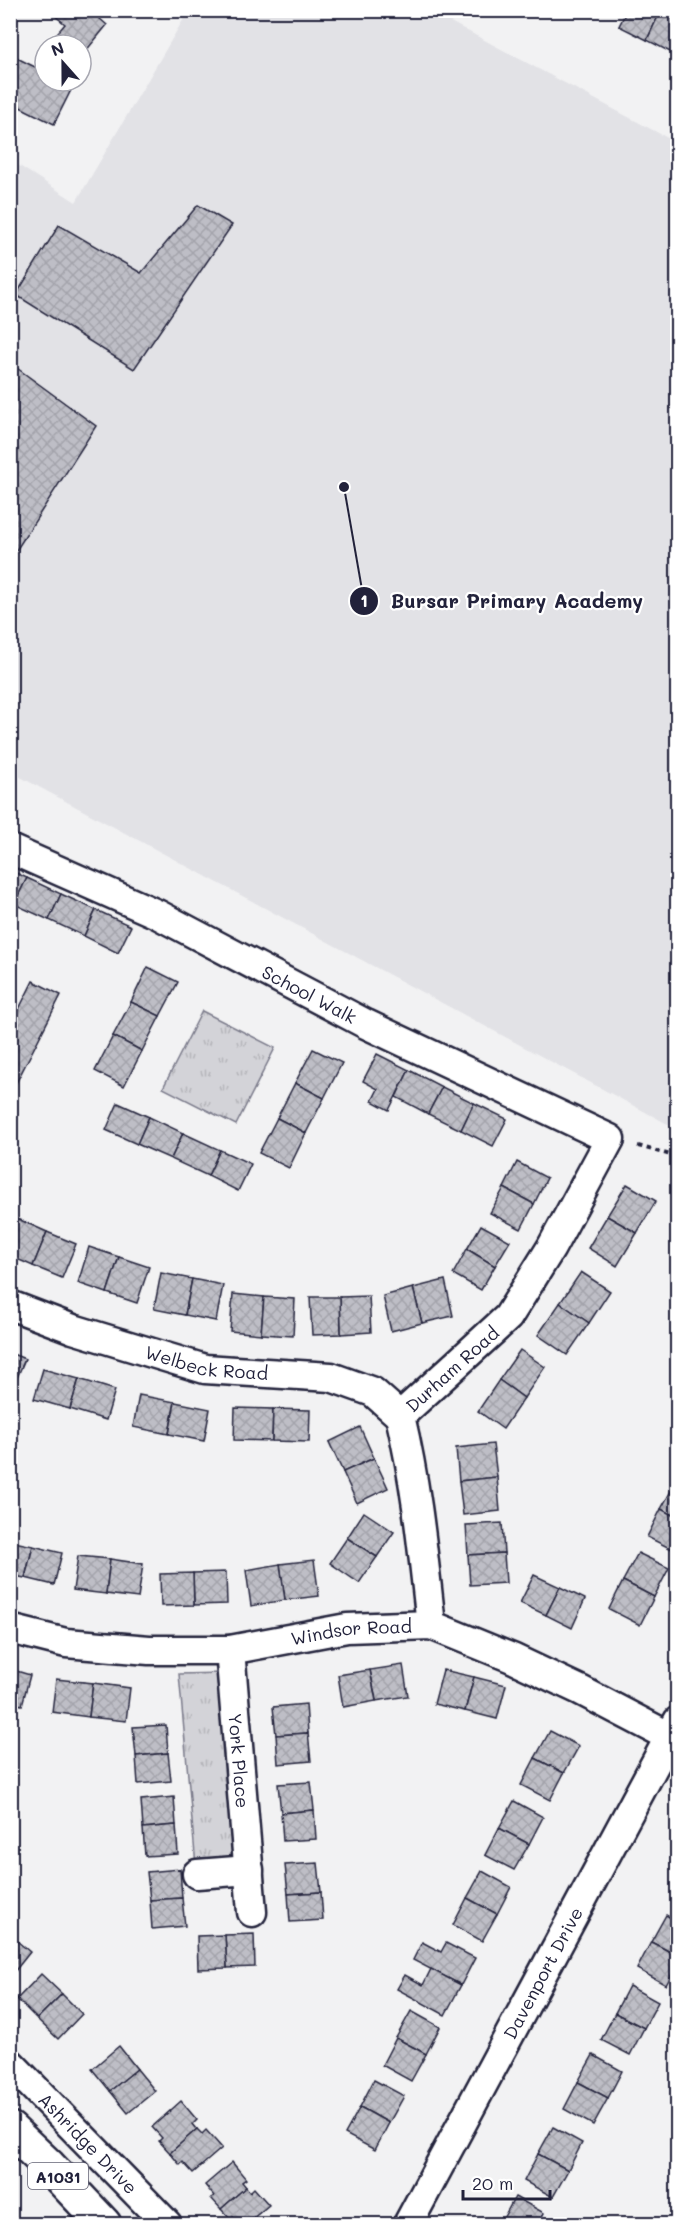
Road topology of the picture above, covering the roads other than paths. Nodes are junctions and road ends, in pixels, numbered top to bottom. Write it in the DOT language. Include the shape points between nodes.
graph roads {
  1 [pos="10,849"];
  2 [pos="610,1139"];
  3 [pos="10,1305"];
  4 [pos="399,1416"];
  5 [pos="431,1625"];
  6 [pos="10,1629"];
  7 [pos="230,1650"];
  8 [pos="674,1729"];
  9 [pos="249,1870"];
  10 [pos="197,1874"];
  11 [pos="252,1912"];
  12 [pos="10,2062"];
  13 [pos="10,2129"];
  14 [pos="104,2224"];
  15 [pos="167,2224"];
  16 [pos="408,2224"];
  1 -- 2 [label="street, School Walk" via="157,914 366,1024"];
  2 -- 4 [label="street, Durham Road" via="551,1248 508,1317"];
  3 -- 4 [label="street, Welbeck Road" via="72,1329 205,1369 331,1377 373,1392"];
  4 -- 5 [label="street, Durham Road" via="419,1512"];
  5 -- 7 [label="street, Windsor Road" via="347,1628"];
  5 -- 8 [label="street, Windsor Road"];
  6 -- 7 [label="street, Windsor Road" via="66,1642 149,1650"];
  7 -- 9 [label="street, York Place"];
  8 -- 16 [label="street, Davenport Drive"];
  9 -- 10 [label="street"];
  9 -- 11 [label="street, York Place"];
  12 -- 15 [label="street, Ashridge Drive"];
  13 -- 14 [label="main road, A1031"];
}
